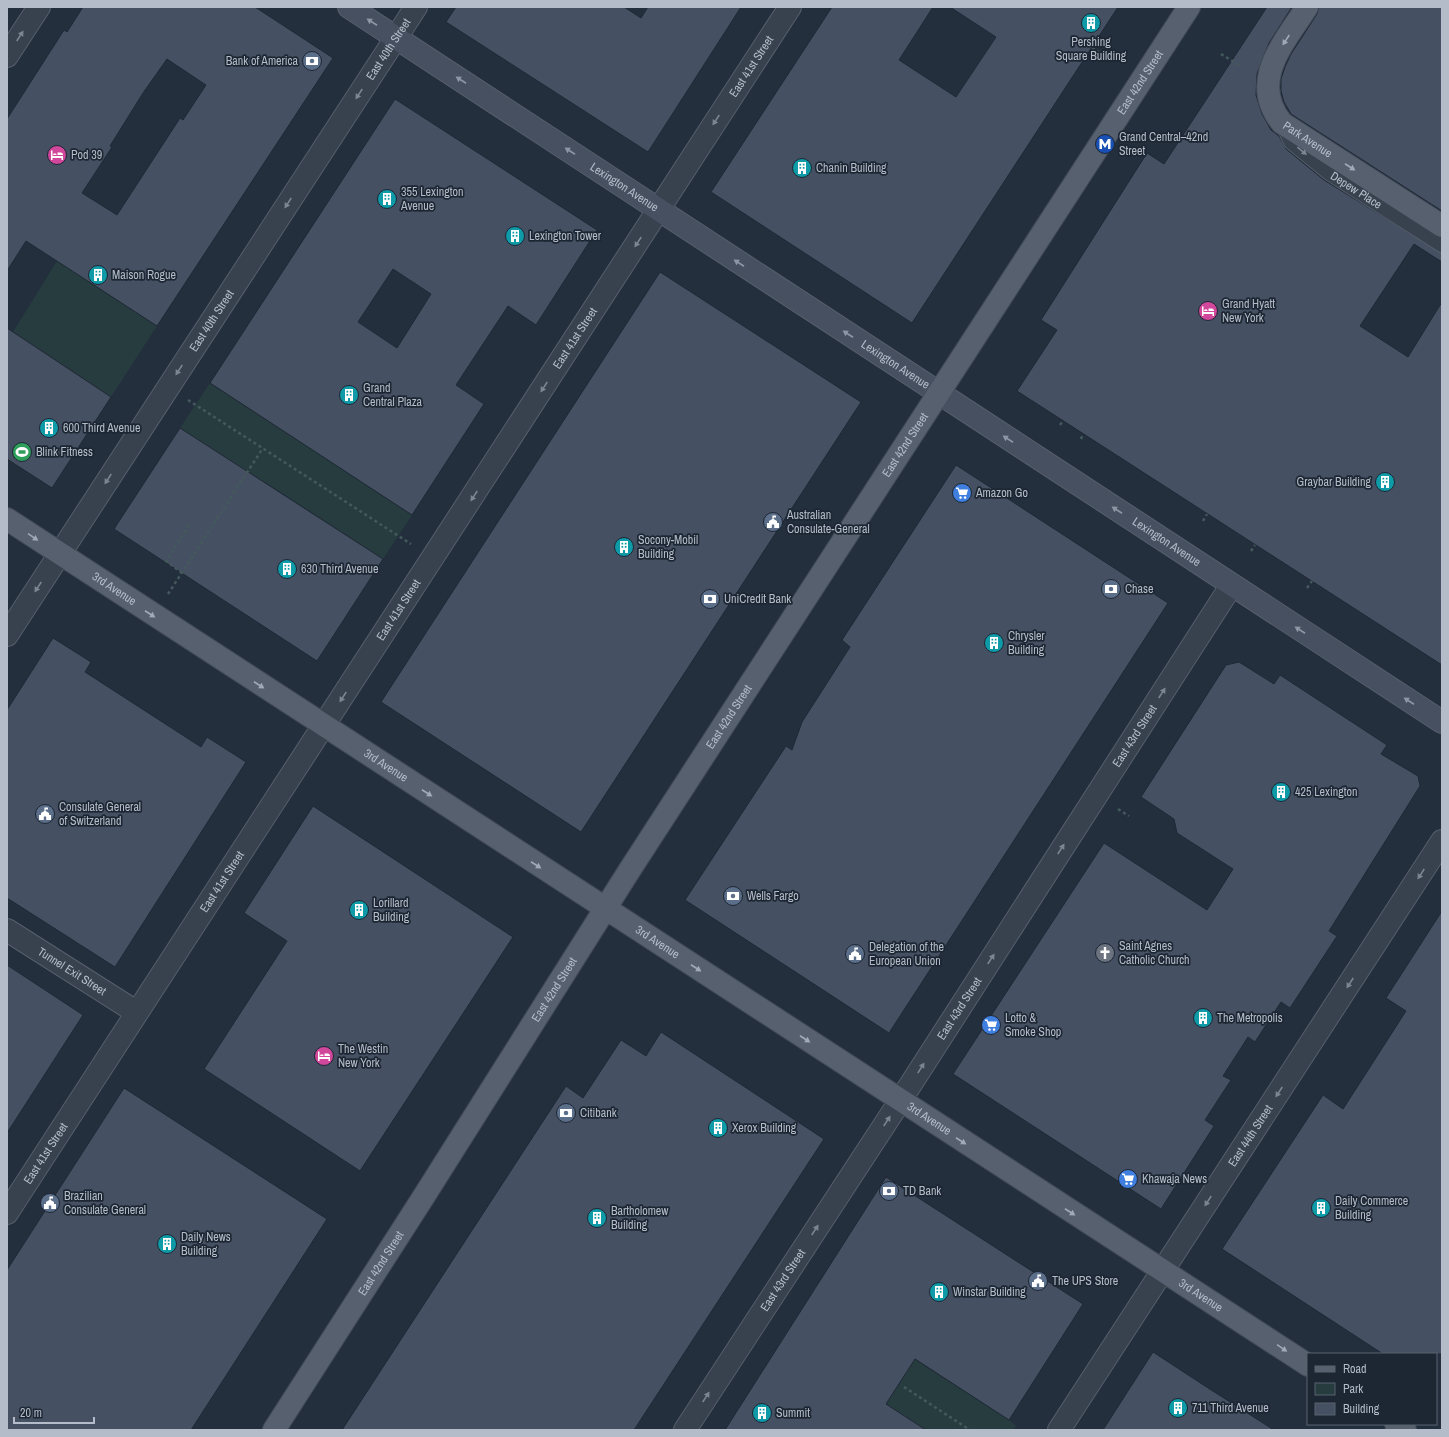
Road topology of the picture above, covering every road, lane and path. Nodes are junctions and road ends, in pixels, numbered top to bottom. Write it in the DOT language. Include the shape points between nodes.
graph roads {
  1 [pos="39,7"];
  2 [pos="349,7"];
  3 [pos="416,7"];
  4 [pos="790,7"];
  5 [pos="1189,7"];
  6 [pos="1307,7"];
  7 [pos="396,38"];
  8 [pos="1092,48"];
  9 [pos="1221,54"];
  10 [pos="1104,55"];
  11 [pos="7,56"];
  12 [pos="1242,67"];
  13 [pos="1282,123"];
  14 [pos="659,210"];
  15 [pos="1442,226"];
  16 [pos="1442,245"];
  17 [pos="168,387"];
  18 [pos="939,394"];
  19 [pos="1063,421"];
  20 [pos="1060,426"];
  21 [pos="1083,434"];
  22 [pos="1081,439"];
  23 [pos="263,448"];
  24 [pos="1207,514"];
  25 [pos="7,520"];
  26 [pos="1203,521"];
  27 [pos="190,524"];
  28 [pos="1255,545"];
  29 [pos="1251,551"];
  30 [pos="59,554"];
  31 [pos="433,558"];
  32 [pos="182,573"];
  33 [pos="1312,581"];
  34 [pos="1231,586"];
  35 [pos="1307,588"];
  36 [pos="154,616"];
  37 [pos="7,634"];
  38 [pos="1442,722"];
  39 [pos="324,726"];
  40 [pos="1442,841"];
  41 [pos="605,909"];
  42 [pos="7,930"];
  43 [pos="136,1012"];
  44 [pos="900,1101"];
  45 [pos="7,1213"];
  46 [pos="1162,1272"];
  47 [pos="1307,1364"];
  48 [pos="904,1387"];
  49 [pos="274,1430"];
  50 [pos="685,1430"];
  51 [pos="970,1430"];
  52 [pos="1059,1430"];
  11 -- 1 [label="street, one-way"];
  7 -- 2 [label="main road, Lexington Avenue, one-way"];
  3 -- 7 [label="street, East 40th Street"];
  4 -- 14 [label="street, East 41st Street, one-way"];
  5 -- 18 [label="main road, East 42nd Street"];
  6 -- 13 [label="main road, Park Avenue, one-way" via="1270,66 1270,99"];
  14 -- 7 [label="main road, Lexington Avenue, one-way"];
  7 -- 17 [label="street, East 40th Street, one-way"];
  8 -- 10 [label="path"];
  9 -- 12 [label="path"];
  13 -- 15 [label="main road, Park Avenue, one-way"];
  13 -- 16 [label="lane, Depew Place, one-way" via="1291,142 1329,173"];
  18 -- 14 [label="main road, Lexington Avenue, one-way"];
  14 -- 31 [label="street, East 41st Street, one-way"];
  17 -- 23 [label="path"];
  17 -- 30 [label="street, East 40th Street, one-way"];
  34 -- 18 [label="main road, Lexington Avenue, one-way"];
  18 -- 41 [label="main road, East 42nd Street"];
  19 -- 20 [label="path"];
  21 -- 22 [label="path"];
  23 -- 31 [label="path"];
  23 -- 32 [label="path"];
  24 -- 26 [label="path"];
  25 -- 30 [label="main road, 3rd Avenue, one-way"];
  27 -- 32 [label="path" via="166,561"];
  28 -- 29 [label="path"];
  30 -- 36 [label="main road, 3rd Avenue, one-way"];
  30 -- 37 [label="street, East 40th Street, one-way"];
  31 -- 39 [label="street, East 41st Street, one-way"];
  32 -- 36 [label="path"];
  33 -- 35 [label="path"];
  38 -- 34 [label="main road, Lexington Avenue, one-way"];
  44 -- 34 [label="street, East 43rd Street, one-way"];
  36 -- 39 [label="main road, 3rd Avenue, one-way"];
  39 -- 41 [label="main road, 3rd Avenue, one-way"];
  39 -- 43 [label="street, East 41st Street"];
  40 -- 46 [label="street, East 44th Street, one-way"];
  41 -- 44 [label="main road, 3rd Avenue, one-way"];
  41 -- 49 [label="main road, East 42nd Street"];
  42 -- 43 [label="street, Tunnel Exit Street"];
  43 -- 45 [label="street, East 41st Street"];
  44 -- 46 [label="main road, 3rd Avenue, one-way"];
  50 -- 44 [label="street, East 43rd Street, one-way"];
  46 -- 47 [label="main road, 3rd Avenue, one-way"];
  46 -- 52 [label="street, East 44th Street"];
  48 -- 51 [label="path"];
}
